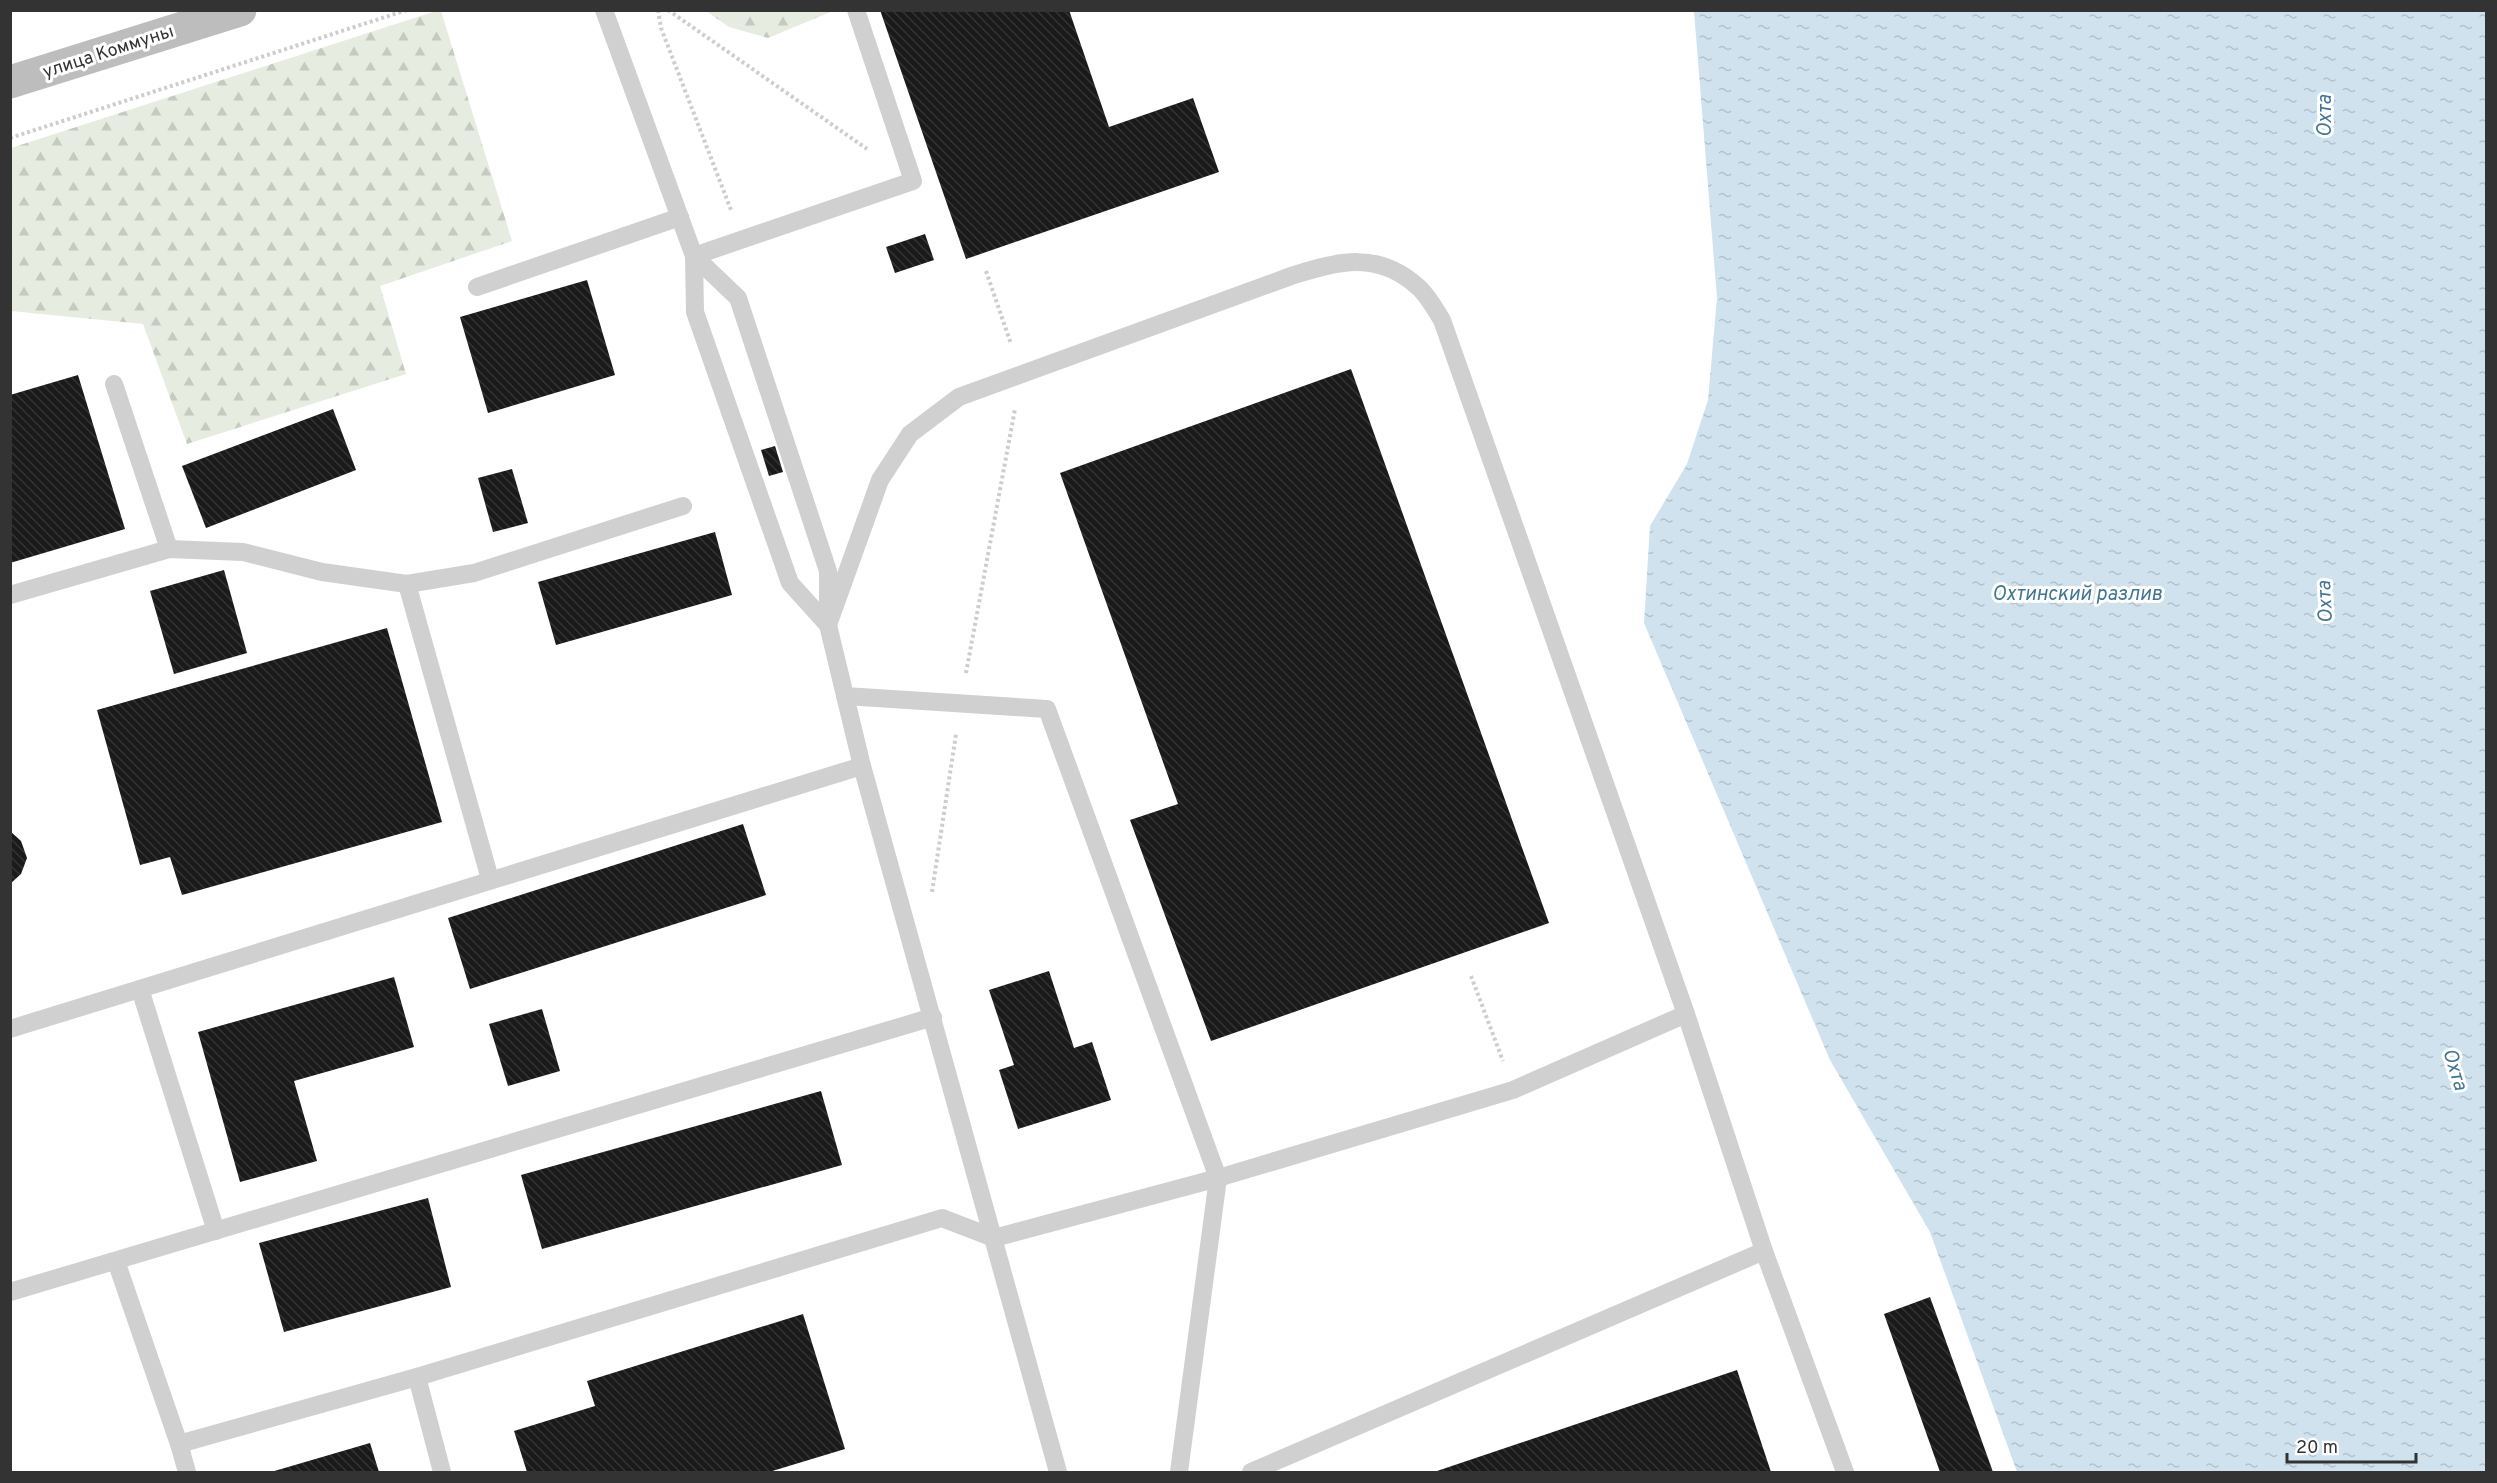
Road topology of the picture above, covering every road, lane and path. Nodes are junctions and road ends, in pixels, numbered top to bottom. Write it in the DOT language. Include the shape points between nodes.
graph roads {
  1 [pos="240,10"];
  2 [pos="407,10"];
  3 [pos="603,10"];
  4 [pos="658,10"];
  5 [pos="668,10"];
  6 [pos="856,10"];
  7 [pos="10,82"];
  8 [pos="10,138"];
  9 [pos="913,181"];
  10 [pos="680,217"];
  11 [pos="742,238"];
  12 [pos="694,256"];
  13 [pos="986,271"];
  14 [pos="477,287"];
  15 [pos="1022,375"];
  16 [pos="114,384"];
  17 [pos="683,506"];
  18 [pos="169,549"];
  19 [pos="407,584"];
  20 [pos="10,595"];
  21 [pos="828,625"];
  22 [pos="845,696"];
  23 [pos="960,704"];
  24 [pos="862,766"];
  25 [pos="490,879"];
  26 [pos="931,899"];
  27 [pos="1471,976"];
  28 [pos="140,989"];
  29 [pos="1686,1014"];
  30 [pos="933,1017"];
  31 [pos="10,1029"];
  32 [pos="1513,1090"];
  33 [pos="1218,1178"];
  34 [pos="216,1231"];
  35 [pos="994,1238"];
  36 [pos="1764,1251"];
  37 [pos="116,1261"];
  38 [pos="10,1292"];
  39 [pos="417,1377"];
  40 [pos="179,1444"];
  41 [pos="187,1473"];
  42 [pos="442,1473"];
  43 [pos="1058,1473"];
  44 [pos="1179,1473"];
  45 [pos="1251,1473"];
  46 [pos="1845,1473"];
  1 -- 7 [label="main road, улица Коммуны"];
  2 -- 8 [label="path"];
  3 -- 10 [label="lane"];
  4 -- 11 [label="path" via="661,28"];
  5 -- 9 [label="path"];
  6 -- 9 [label="lane"];
  9 -- 11 [label="lane"];
  10 -- 12 [label="lane"];
  10 -- 14 [label="lane"];
  11 -- 12 [label="lane"];
  12 -- 21 [label="lane" via="695,312 790,583"];
  12 -- 21 [label="lane" via="738,298 828,571"];
  13 -- 15 [label="path"];
  15 -- 21 [label="lane" via="959,397 909,434 879,480"];
  15 -- 23 [label="path"];
  15 -- 29 [label="lane" via="1338,262 1381,263 1418,286 1442,320"];
  16 -- 18 [label="lane"];
  17 -- 19 [label="lane" via="474,573"];
  18 -- 19 [label="lane" via="243,552 322,572"];
  18 -- 20 [label="lane"];
  19 -- 25 [label="lane"];
  21 -- 22 [label="lane"];
  22 -- 23 [label="lane"];
  22 -- 24 [label="lane"];
  23 -- 26 [label="path"];
  23 -- 33 [label="lane" via="1047,709"];
  24 -- 25 [label="lane"];
  24 -- 30 [label="lane"];
  25 -- 28 [label="lane"];
  27 -- 32 [label="path"];
  28 -- 31 [label="lane"];
  28 -- 34 [label="lane"];
  29 -- 32 [label="lane"];
  29 -- 36 [label="lane"];
  30 -- 34 [label="lane"];
  30 -- 35 [label="lane"];
  32 -- 33 [label="lane"];
  33 -- 35 [label="lane"];
  33 -- 44 [label="lane"];
  34 -- 37 [label="lane"];
  35 -- 39 [label="lane" via="942,1218"];
  35 -- 43 [label="lane"];
  36 -- 45 [label="lane"];
  36 -- 46 [label="lane"];
  37 -- 38 [label="lane"];
  37 -- 40 [label="lane"];
  39 -- 40 [label="lane"];
  39 -- 42 [label="lane"];
  40 -- 41 [label="lane"];
}
